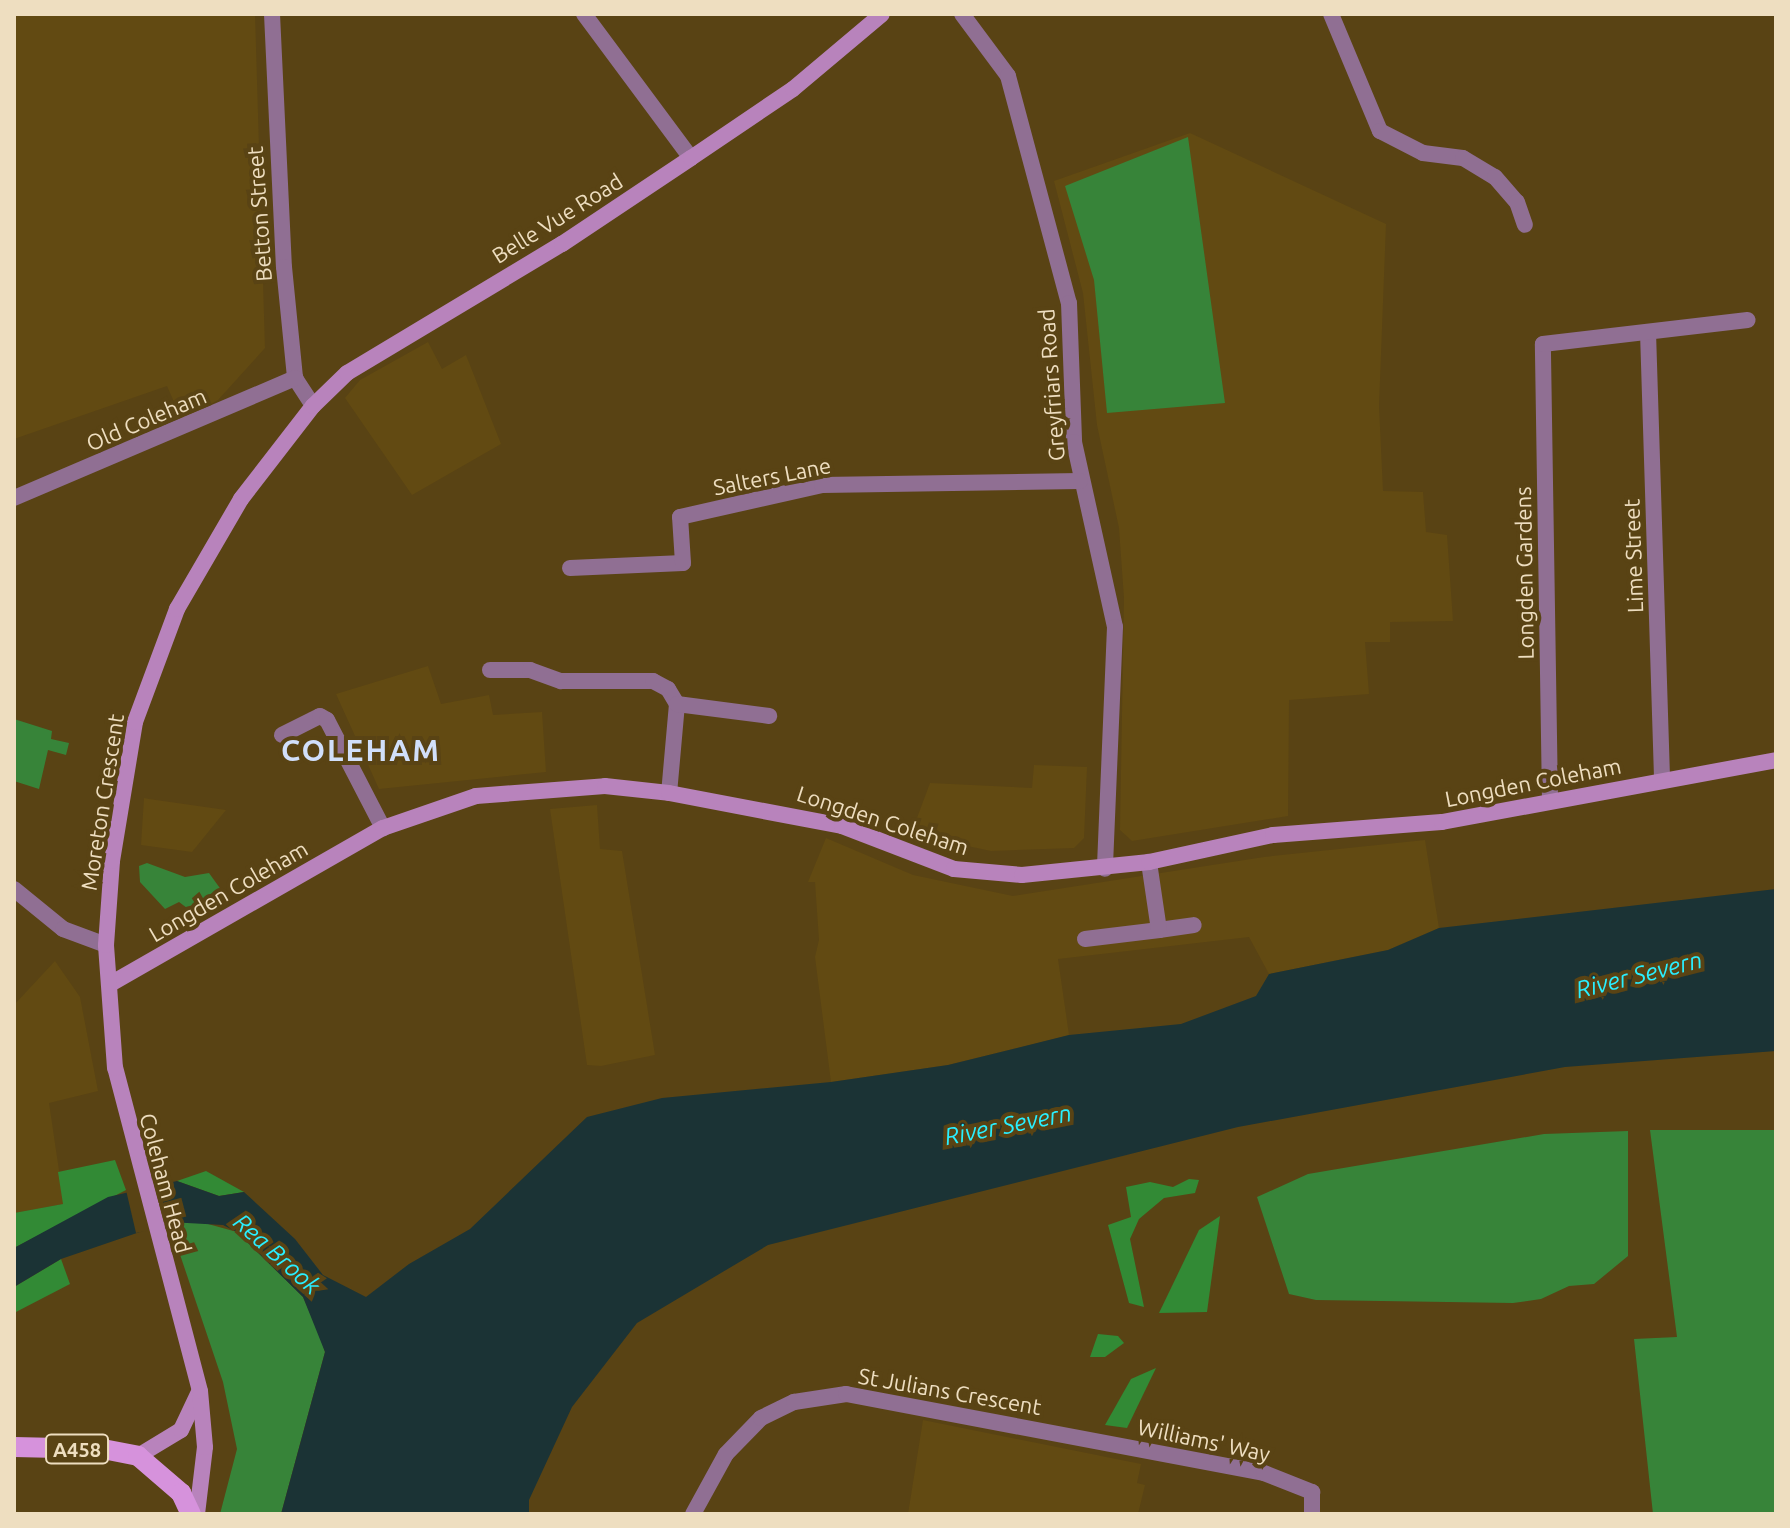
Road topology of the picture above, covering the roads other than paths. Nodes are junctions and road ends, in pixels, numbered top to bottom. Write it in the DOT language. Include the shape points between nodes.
graph roads {
  1 [pos="272,14"];
  2 [pos="584,14"];
  3 [pos="882,14"];
  4 [pos="962,14"];
  5 [pos="1331,14"];
  6 [pos="691,158"];
  7 [pos="1525,225"];
  8 [pos="1748,320"];
  9 [pos="1648,332"];
  10 [pos="295,378"];
  11 [pos="313,406"];
  12 [pos="265,468"];
  13 [pos="1080,481"];
  14 [pos="14,498"];
  15 [pos="570,568"];
  16 [pos="490,670"];
  17 [pos="677,704"];
  18 [pos="769,716"];
  19 [pos="282,735"];
  20 [pos="1776,760"];
  21 [pos="1662,779"];
  22 [pos="669,793"];
  23 [pos="1550,800"];
  24 [pos="383,828"];
  25 [pos="1149,862"];
  26 [pos="1105,869"];
  27 [pos="14,889"];
  28 [pos="1194,925"];
  29 [pos="1159,930"];
  30 [pos="1085,939"];
  31 [pos="106,945"];
  32 [pos="112,983"];
  33 [pos="200,1391"];
  34 [pos="1063,1434"];
  35 [pos="14,1447"];
  36 [pos="138,1456"];
  37 [pos="194,1514"];
  38 [pos="693,1514"];
  39 [pos="1312,1514"];
  1 -- 10 [label="street, Betton Street" via="283,253"];
  2 -- 6 [label="street"];
  3 -- 6 [label="street, Belle Vue Road" via="793,89"];
  4 -- 13 [label="street, Greyfriars Road" via="1008,76 1057,251 1069,303"];
  5 -- 7 [label="street" via="1380,131 1423,153 1463,158 1495,177 1517,202"];
  6 -- 11 [label="street, Belle Vue Road" via="562,244 347,373"];
  8 -- 9 [label="street"];
  9 -- 21 [label="street, Lime Street"];
  9 -- 23 [label="street, Longden Gardens" via="1543,344"];
  10 -- 11 [label="street, Betton Street"];
  10 -- 14 [label="street, Old Coleham"];
  11 -- 12 [label="street, Belle Vue Road"];
  12 -- 31 [label="street, Moreton Crescent" via="198,565 135,722 112,861"];
  13 -- 15 [label="street, Salters Lane" via="822,485 680,517 683,563"];
  13 -- 26 [label="street, Greyfriars Road" via="1115,627"];
  16 -- 17 [label="street" via="530,670 561,681 653,681 668,689"];
  17 -- 18 [label="street"];
  17 -- 22 [label="street"];
  19 -- 24 [label="street" via="320,716 327,720"];
  20 -- 21 [label="street, Longden Coleham"];
  21 -- 23 [label="street, Longden Coleham"];
  22 -- 24 [label="street, Longden Coleham" via="593,787 476,796"];
  22 -- 26 [label="street, Longden Coleham" via="842,826 954,869 1022,875"];
  23 -- 25 [label="street, Longden Coleham" via="1442,822 1273,835"];
  24 -- 32 [label="street, Longden Coleham"];
  25 -- 26 [label="street, Longden Coleham"];
  25 -- 29 [label="street"];
  27 -- 31 [label="street" via="63,929"];
  28 -- 29 [label="street"];
  29 -- 30 [label="street"];
  31 -- 32 [label="street, Moreton Crescent"];
  32 -- 33 [label="street, Coleham Head" via="115,1068"];
  33 -- 36 [label="street" via="181,1430"];
  33 -- 37 [label="street, Coleham Head" via="205,1447"];
  34 -- 38 [label="street, St Julians Crescent" via="846,1394 818,1396 753,1424 726,1454"];
  34 -- 39 [label="street, Williams' Way" via="1297,1483 1312,1492"];
  35 -- 36 [label="main road, A458" via="103,1449"];
  36 -- 37 [label="main road, A458" via="175,1486"];
}
